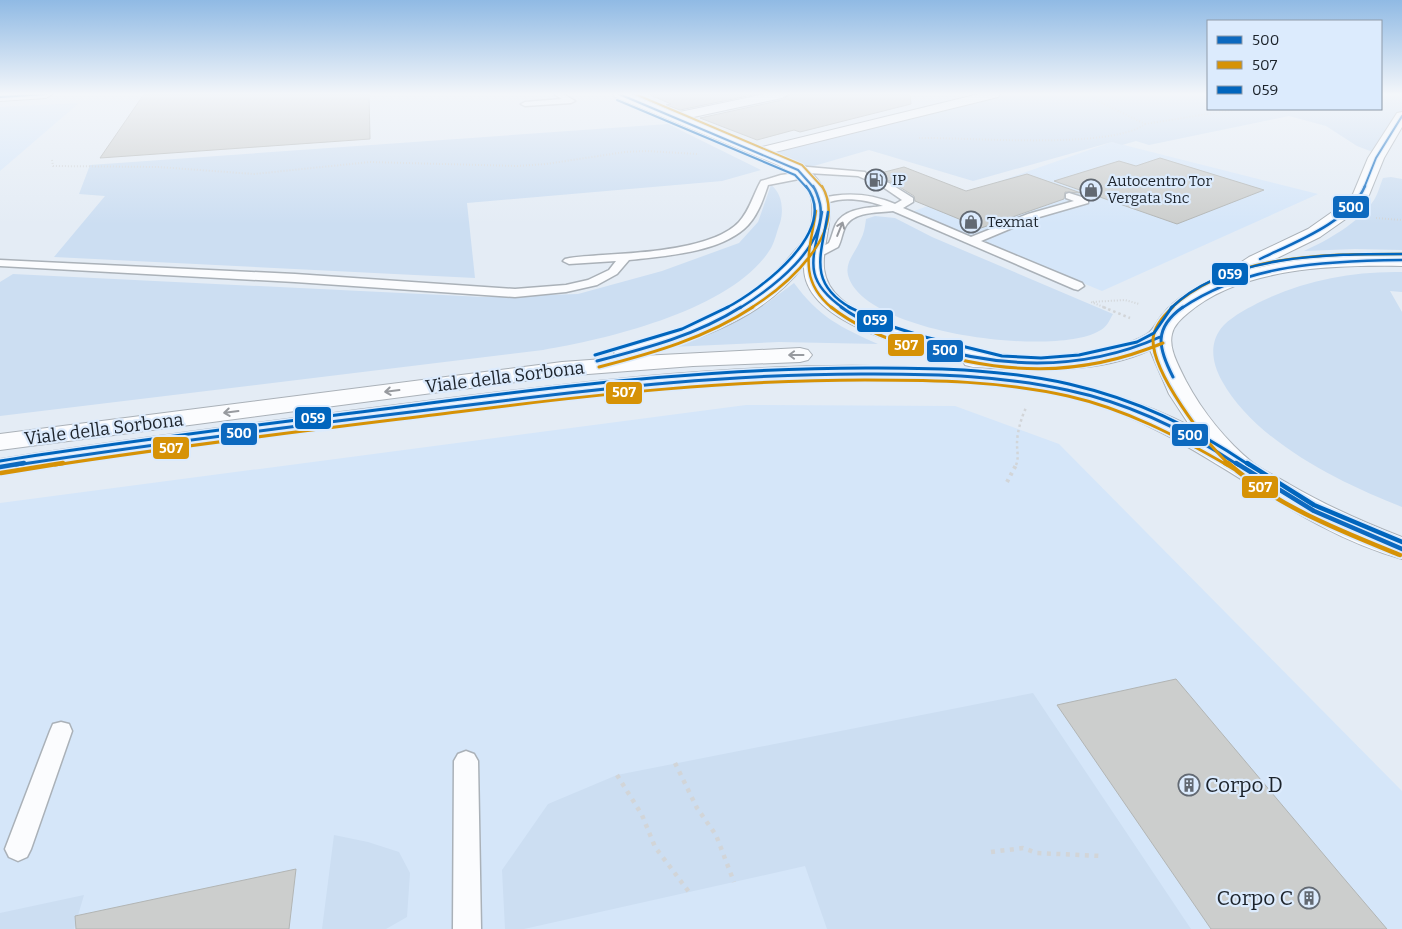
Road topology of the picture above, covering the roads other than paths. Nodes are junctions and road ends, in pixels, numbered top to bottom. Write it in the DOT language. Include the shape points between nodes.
graph roads {
  1 [pos="724,137"];
  2 [pos="818,137"];
  3 [pos="1389,137"];
  4 [pos="759,152"];
  5 [pos="801,172"];
  6 [pos="1069,196"];
  7 [pos="822,201"];
  8 [pos="893,207"];
  9 [pos="871,210"];
  10 [pos="970,241"];
  11 [pos="816,246"];
  12 [pos="625,257"];
  13 [pos="1402,260"];
  14 [pos="569,261"];
  15 [pos="0,263"];
  16 [pos="1221,284"];
  17 [pos="1078,286"];
  18 [pos="1160,337"];
  19 [pos="1002,362"];
  20 [pos="562,369"];
  21 [pos="0,442"];
  22 [pos="1238,464"];
  23 [pos="0,467"];
  24 [pos="1402,549"];
  25 [pos="61,731"];
  26 [pos="466,760"];
  27 [pos="18,849"];
  28 [pos="467,929"];
  1 -- 4 [label="street"];
  2 -- 4 [label="street"];
  3 -- 16 [label="street" via="1376,158 1361,195 1351,208 1314,233 1256,261"];
  4 -- 5 [label="street"];
  5 -- 7 [label="street" via="817,188"];
  5 -- 8 [label="lane" via="862,174 909,200"];
  5 -- 12 [label="lane" via="764,183 748,218 728,235 661,253"];
  6 -- 10 [label="lane" via="1084,202 1032,216"];
  7 -- 8 [label="lane" via="865,198"];
  7 -- 9 [label="lane"];
  7 -- 11 [label="street"];
  8 -- 9 [label="lane"];
  8 -- 10 [label="lane"];
  11 -- 9 [label="lane, one-way" via="834,245 847,218"];
  10 -- 17 [label="lane"];
  11 -- 19 [label="street" via="813,268 820,288 848,313 902,337"];
  11 -- 20 [label="street" via="768,292 712,323 631,352"];
  12 -- 14 [label="lane"];
  12 -- 15 [label="lane" via="613,272 601,279 573,287 515,292"];
  13 -- 16 [label="street" via="1299,267"];
  16 -- 18 [label="street" via="1176,311"];
  18 -- 19 [label="street, Viale della Sorbona" via="1126,352 1097,358 1052,363"];
  18 -- 22 [label="street" via="1165,362 1181,394 1197,418"];
  19 -- 20 [label="street, Viale della Sorbona, one-way" via="797,355"];
  20 -- 21 [label="street, Viale della Sorbona, one-way"];
  22 -- 23 [label="street, Viale della Sorbona" via="1179,429 1140,411 1073,390 975,377 870,373 681,380 541,395"];
  22 -- 24 [label="street" via="1304,506"];
  25 -- 27 [label="lane"];
  26 -- 28 [label="lane"];
}
